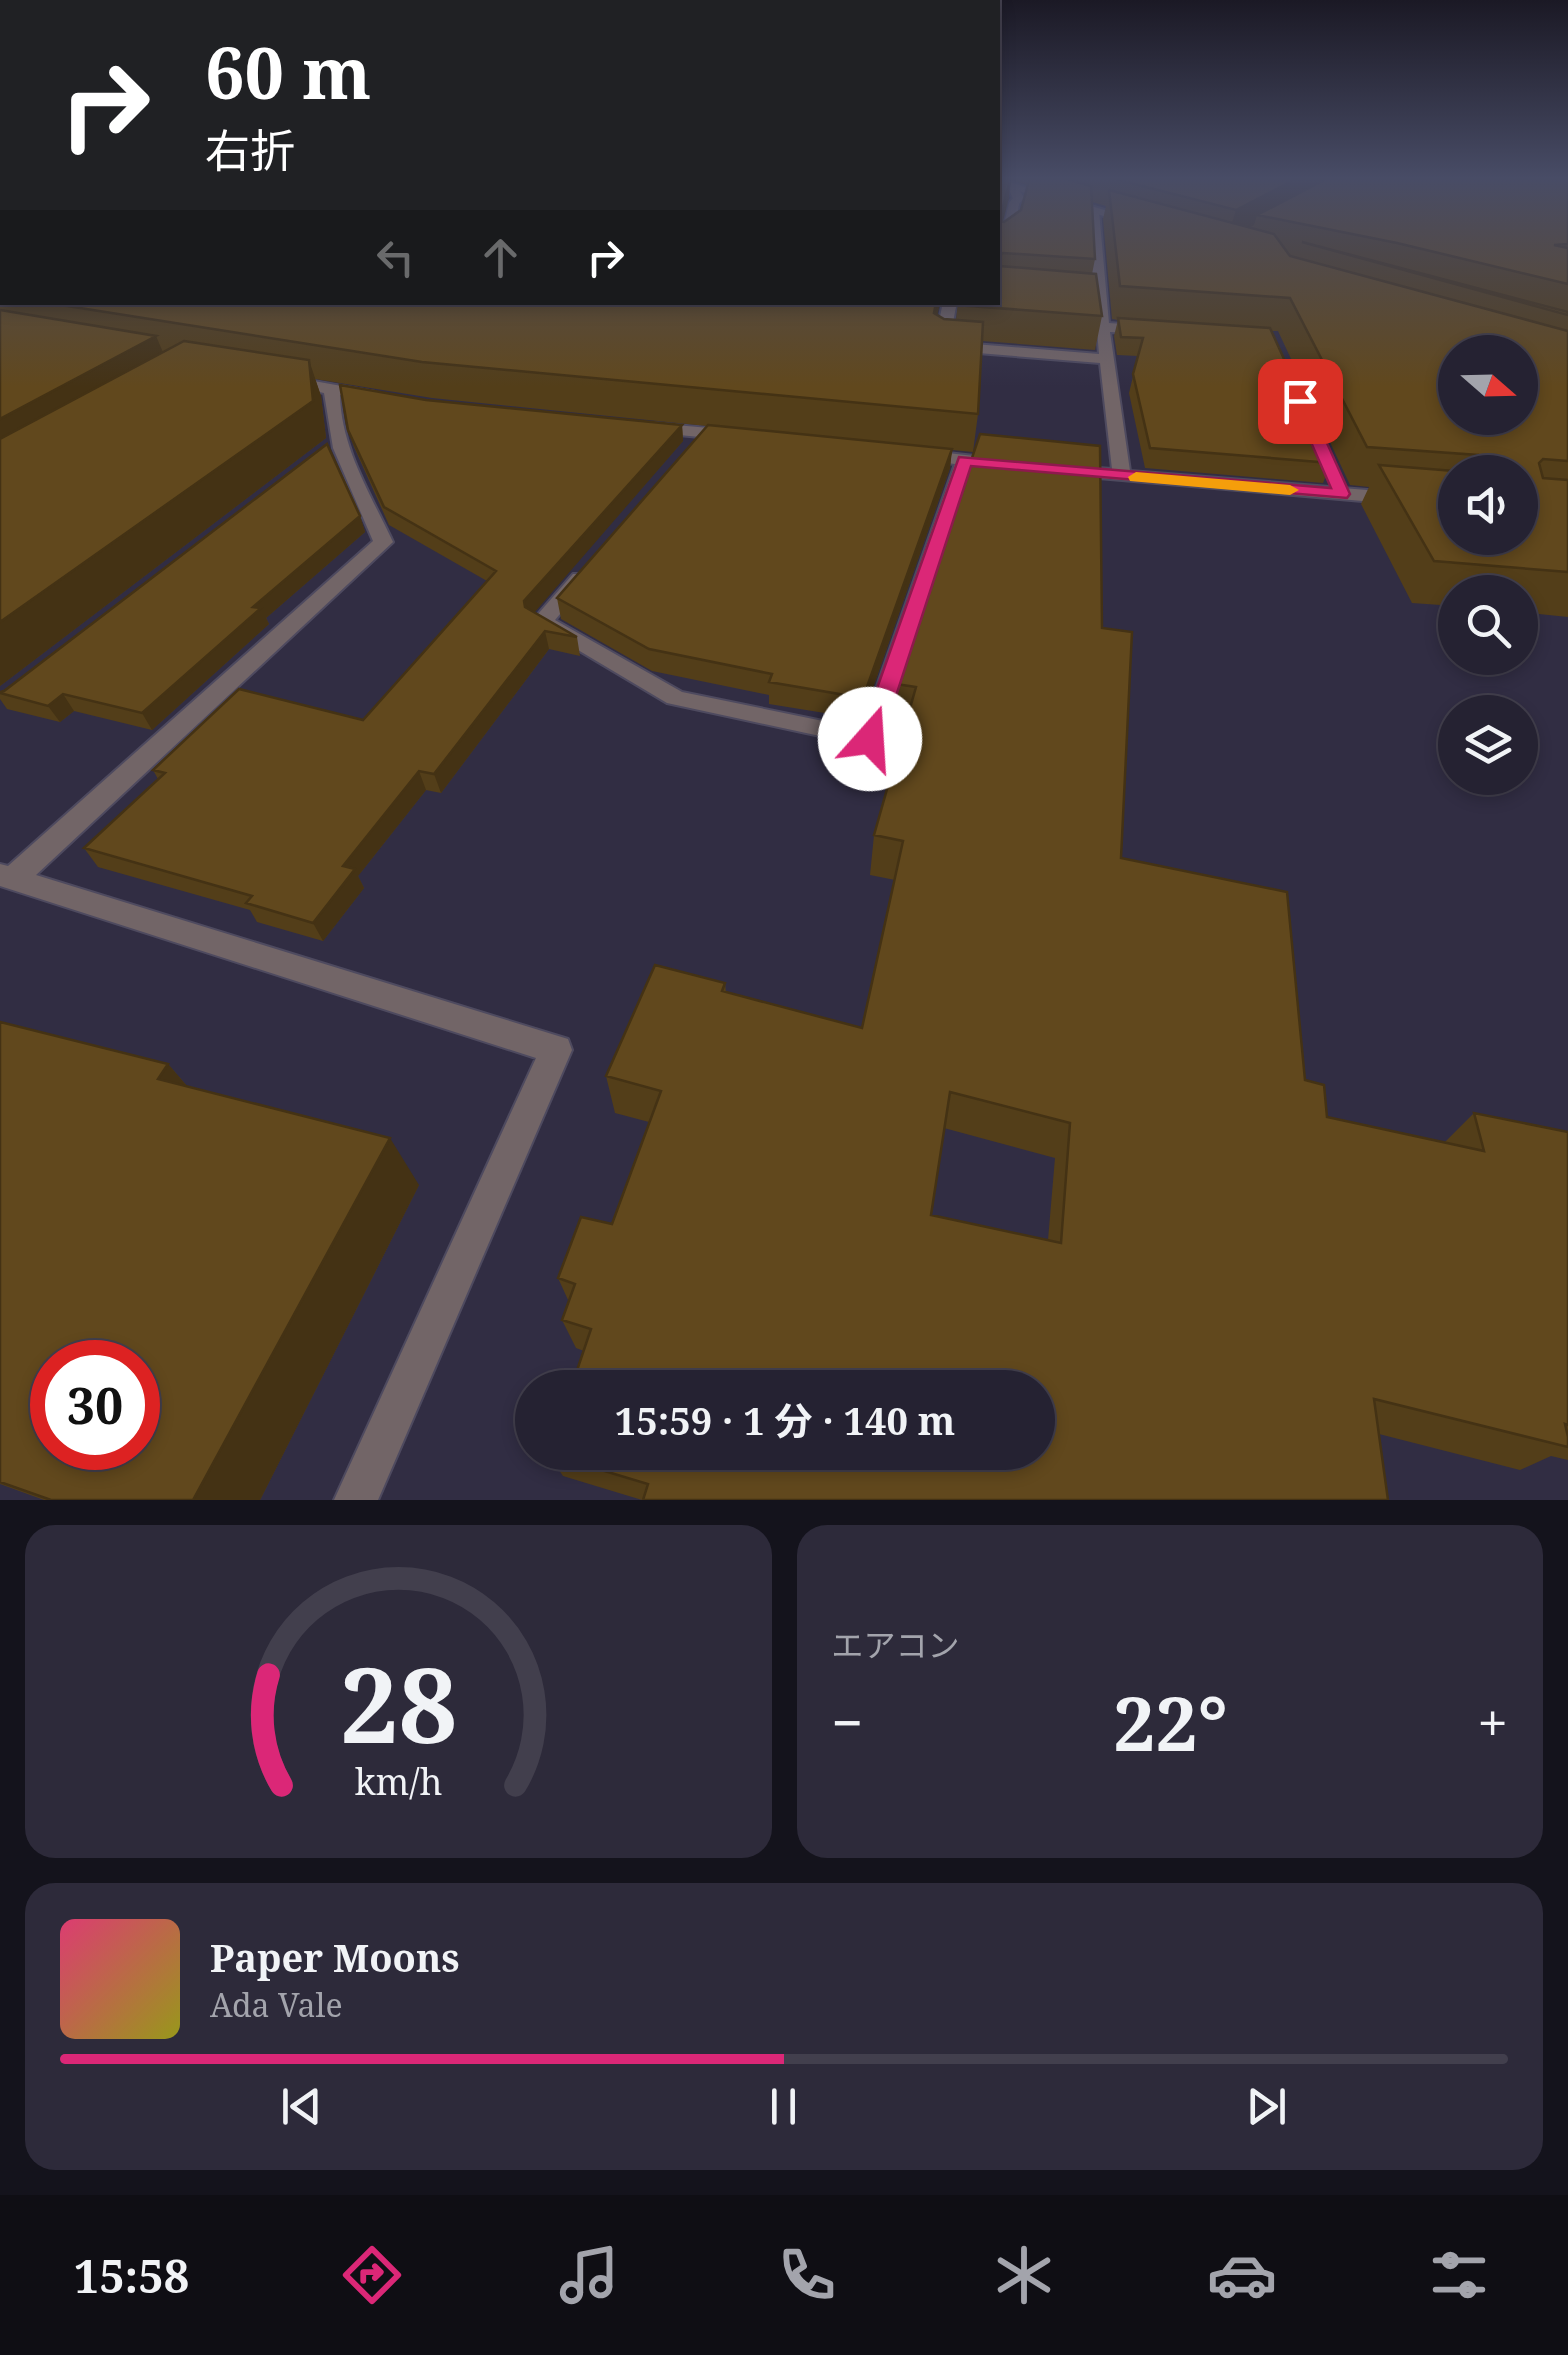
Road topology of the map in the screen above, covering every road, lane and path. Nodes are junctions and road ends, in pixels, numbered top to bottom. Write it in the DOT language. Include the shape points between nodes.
graph roads {
  1 [pos="1095,247"];
  2 [pos="1082,298"];
  3 [pos="1099,299"];
  4 [pos="949,305"];
  5 [pos="1104,327"];
  6 [pos="1160,330"];
  7 [pos="1108,359"];
  8 [pos="274,379"];
  9 [pos="332,390"];
  10 [pos="398,402"];
  11 [pos="625,425"];
  12 [pos="758,437"];
  13 [pos="908,454"];
  14 [pos="965,460"];
  15 [pos="1024,466"];
  16 [pos="1044,468"];
  17 [pos="1122,476"];
  18 [pos="1334,477"];
  19 [pos="1342,494"];
  20 [pos="1438,502"];
  21 [pos="592,564"];
  22 [pos="7,876"];
  23 [pos="356,1500"];
  1 -- 3 [label="street"];
  2 -- 3 [label="street"];
  3 -- 5 [label="street"];
  4 -- 7 [label="street" via="940,346"];
  5 -- 6 [label="street"];
  5 -- 7 [label="street"];
  7 -- 17 [label="street"];
  8 -- 9 [label="street"];
  9 -- 10 [label="street"];
  9 -- 22 [label="street" via="331,447 383,542"];
  11 -- 12 [label="street" via="697,440"];
  13 -- 14 [label="street"];
  14 -- 15 [label="street"];
  14 -- 21 [label="street" via="870,739 675,698 542,622"];
  16 -- 17 [label="street"];
  17 -- 19 [label="street"];
  18 -- 19 [label="street"];
  19 -- 20 [label="street"];
  22 -- 23 [label="street" via="556,1050"];
}
